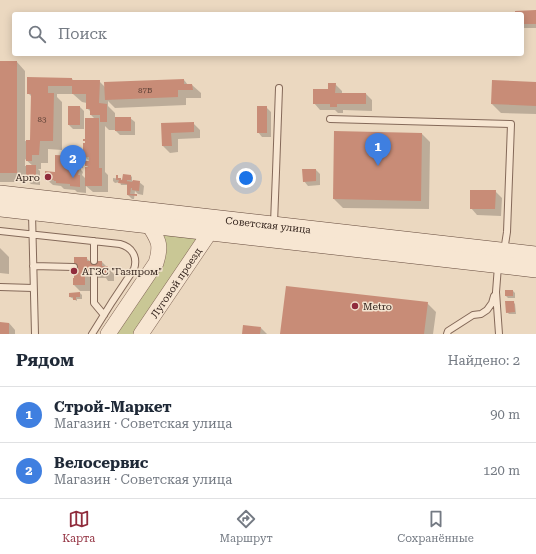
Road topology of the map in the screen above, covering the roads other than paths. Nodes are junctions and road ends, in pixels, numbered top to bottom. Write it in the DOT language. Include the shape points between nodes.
graph roads {
  1 [pos="279,88"];
  2 [pos="330,119"];
  3 [pos="0,194"];
  4 [pos="0,208"];
  5 [pos="32,211"];
  6 [pos="149,225"];
  7 [pos="0,230"];
  8 [pos="210,232"];
  9 [pos="273,232"];
  10 [pos="32,234"];
  11 [pos="94,241"];
  12 [pos="536,255"];
  13 [pos="501,258"];
  14 [pos="94,261"];
  15 [pos="33,266"];
  16 [pos="74,267"];
  17 [pos="536,269"];
  18 [pos="94,272"];
  19 [pos="0,287"];
  20 [pos="33,288"];
  21 [pos="496,292"];
  22 [pos="104,315"];
  23 [pos="35,334"];
  24 [pos="92,334"];
  25 [pos="108,334"];
  26 [pos="141,334"];
  27 [pos="447,334"];
  28 [pos="499,334"];
  1 -- 9 [label="lane"];
  2 -- 13 [label="lane" via="511,124 507,232"];
  3 -- 9 [label="main road, Советская улица"];
  4 -- 5 [label="main road, Советская улица"];
  5 -- 6 [label="main road, Советская улица"];
  5 -- 10 [label="lane"];
  6 -- 8 [label="main road, Советская улица"];
  6 -- 25 [label="street" via="158,240 160,252"];
  7 -- 10 [label="lane"];
  8 -- 9 [label="main road, Советская улица"];
  8 -- 26 [label="street, Луговой проезд"];
  9 -- 13 [label="main road, Советская улица"];
  10 -- 11 [label="lane"];
  10 -- 15 [label="lane"];
  11 -- 14 [label="lane"];
  11 -- 22 [label="lane" via="124,245 136,259 134,269"];
  12 -- 13 [label="main road, Советская улица"];
  13 -- 17 [label="main road, Советская улица"];
  13 -- 21 [label="lane"];
  15 -- 16 [label="lane"];
  15 -- 20 [label="lane"];
  18 -- 22 [label="lane" via="94,303"];
  19 -- 20 [label="lane"];
  20 -- 23 [label="lane"];
  21 -- 27 [label="lane" via="487,310 473,315"];
  21 -- 28 [label="lane"];
  22 -- 24 [label="lane"];
}
